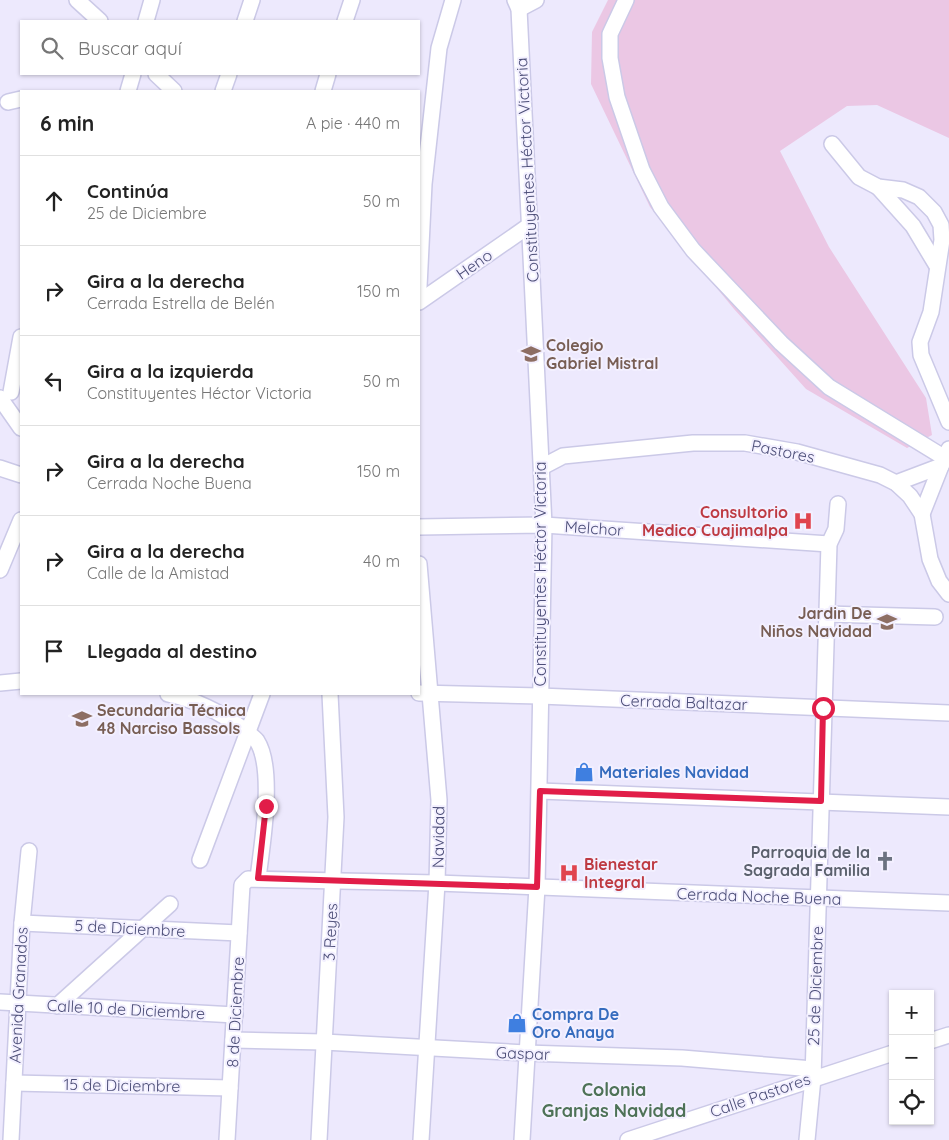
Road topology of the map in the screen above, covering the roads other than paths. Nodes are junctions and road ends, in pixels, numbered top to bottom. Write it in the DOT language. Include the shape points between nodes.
graph roads {
  1 [pos="77,0"];
  2 [pos="152,0"];
  3 [pos="252,0"];
  4 [pos="352,0"];
  5 [pos="452,0"];
  6 [pos="536,0"];
  7 [pos="626,0"];
  8 [pos="517,4"];
  9 [pos="99,20"];
  10 [pos="146,20"];
  11 [pos="245,20"];
  12 [pos="345,20"];
  13 [pos="133,75"];
  14 [pos="157,75"];
  15 [pos="229,75"];
  16 [pos="328,75"];
  17 [pos="128,90"];
  18 [pos="173,90"];
  19 [pos="224,90"];
  20 [pos="322,90"];
  21 [pos="832,144"];
  22 [pos="421,184"];
  23 [pos="878,187"];
  24 [pos="530,225"];
  25 [pos="420,236"];
  26 [pos="936,266"];
  27 [pos="420,301"];
  28 [pos="20,341"];
  29 [pos="8,394"];
  30 [pos="949,422"];
  31 [pos="20,425"];
  32 [pos="945,458"];
  33 [pos="542,467"];
  34 [pos="0,468"];
  35 [pos="20,475"];
  36 [pos="896,483"];
  37 [pos="838,504"];
  38 [pos="922,514"];
  39 [pos="20,523"];
  40 [pos="544,525"];
  41 [pos="420,526"];
  42 [pos="828,544"];
  43 [pos="9,556"];
  44 [pos="0,570"];
  45 [pos="420,586"];
  46 [pos="949,594"];
  47 [pos="826,614"];
  48 [pos="935,617"];
  49 [pos="20,681"];
  50 [pos="0,682"];
  51 [pos="425,693"];
  52 [pos="172,695"];
  53 [pos="262,695"];
  54 [pos="330,695"];
  55 [pos="540,696"];
  56 [pos="823,708"];
  57 [pos="949,713"];
  58 [pos="247,732"];
  59 [pos="540,791"];
  60 [pos="821,801"];
  61 [pos="949,807"];
  62 [pos="29,851"];
  63 [pos="200,860"];
  64 [pos="258,878"];
  65 [pos="333,880"];
  66 [pos="436,883"];
  67 [pos="242,885"];
  68 [pos="537,887"];
  69 [pos="818,898"];
  70 [pos="949,903"];
  71 [pos="170,904"];
  72 [pos="22,923"];
  73 [pos="141,929"];
  74 [pos="239,933"];
  75 [pos="0,1002"];
  76 [pos="17,1004"];
  77 [pos="57,1006"];
  78 [pos="235,1015"];
  79 [pos="949,1035"];
  80 [pos="234,1040"];
  81 [pos="934,1040"];
  82 [pos="324,1042"];
  83 [pos="426,1048"];
  84 [pos="526,1053"];
  85 [pos="889,1054"];
  86 [pos="813,1073"];
  87 [pos="14,1083"];
  88 [pos="230,1088"];
  89 [pos="11,1140"];
  90 [pos="227,1140"];
  91 [pos="319,1140"];
  92 [pos="421,1140"];
  93 [pos="522,1140"];
  94 [pos="628,1140"];
  95 [pos="807,1140"];
  1 -- 9 [label="street"];
  2 -- 10 [label="street"];
  3 -- 11 [label="street"];
  4 -- 12 [label="street"];
  5 -- 22 [label="street" via="439,48"];
  6 -- 8 [label="street"];
  7 -- 32 [label="street" via="610,34 610,58 617,97 642,170 662,207 693,250 781,343 829,387"];
  8 -- 24 [label="street, Constituyentes Héctor Victoria"];
  13 -- 17 [label="street"];
  14 -- 18 [label="street"];
  15 -- 19 [label="street"];
  16 -- 20 [label="street"];
  21 -- 23 [label="street" via="859,177"];
  22 -- 25 [label="street"];
  23 -- 26 [label="street" via="913,226"];
  23 -- 26 [label="street" via="903,190 919,197 934,212 941,226 942,240"];
  24 -- 27 [label="street, Heno"];
  24 -- 33 [label="street, Constituyentes Héctor Victoria"];
  26 -- 30 [label="street" via="931,312 920,342 921,355"];
  28 -- 29 [label="street"];
  29 -- 31 [label="street"];
  32 -- 36 [label="street"];
  32 -- 38 [label="street"];
  33 -- 36 [label="street, Pastores" via="563,456 693,443 745,443 797,452 880,475"];
  33 -- 40 [label="street, Constituyentes Héctor Victoria"];
  34 -- 35 [label="street"];
  36 -- 38 [label="street, Pastores"];
  37 -- 42 [label="street, 25 de Diciembre" via="836,529"];
  38 -- 46 [label="street, Pastores" via="930,559"];
  39 -- 43 [label="street"];
  40 -- 41 [label="street, Melchor"];
  40 -- 42 [label="street, Melchor"];
  40 -- 55 [label="street, Constituyentes Héctor Victoria"];
  42 -- 47 [label="street, 25 de Diciembre"];
  43 -- 44 [label="street"];
  45 -- 51 [label="street, Navidad"];
  47 -- 48 [label="street"];
  47 -- 56 [label="street, 25 de Diciembre"];
  49 -- 50 [label="street"];
  51 -- 55 [label="street, Cerrada Baltazar"];
  51 -- 66 [label="street, Navidad" via="439,800"];
  52 -- 58 [label="street" via="202,703"];
  53 -- 58 [label="street"];
  54 -- 65 [label="street, 3 Reyes" via="336,817"];
  55 -- 56 [label="street, Cerrada Baltazar"];
  55 -- 59 [label="street, Constituyentes Héctor Victoria"];
  56 -- 57 [label="street, Cerrada Baltazar"];
  56 -- 60 [label="street, 25 de Diciembre"];
  58 -- 63 [label="street"];
  58 -- 64 [label="street" via="257,740 265,763 266,806"];
  59 -- 60 [label="street"];
  59 -- 68 [label="street, Constituyentes Héctor Victoria"];
  60 -- 61 [label="street"];
  60 -- 69 [label="street, 25 de Diciembre"];
  62 -- 72 [label="street, Avenida Granados"];
  64 -- 65 [label="street, Cerrada Noche Buena"];
  64 -- 67 [label="street, Cerrada Noche Buena" via="248,879"];
  65 -- 66 [label="street, Cerrada Noche Buena"];
  65 -- 82 [label="street, 3 Reyes"];
  66 -- 68 [label="street, Cerrada Noche Buena"];
  66 -- 83 [label="street, Navidad"];
  67 -- 74 [label="street, 8 de Diciembre"];
  68 -- 69 [label="street, Cerrada Noche Buena"];
  68 -- 84 [label="street, Constituyentes Héctor Victoria"];
  69 -- 70 [label="street, Cerrada Noche Buena"];
  69 -- 86 [label="street, 25 de Diciembre"];
  71 -- 73 [label="street"];
  72 -- 73 [label="street, 5 de Diciembre"];
  72 -- 76 [label="street, Avenida Granados"];
  73 -- 74 [label="street, 5 de Diciembre"];
  73 -- 77 [label="street"];
  74 -- 78 [label="street, 8 de Diciembre"];
  75 -- 76 [label="street, Calle 10 de Diciembre"];
  76 -- 77 [label="street, Calle 10 de Diciembre"];
  76 -- 87 [label="street, Avenida Granados"];
  77 -- 78 [label="street, Calle 10 de Diciembre"];
  78 -- 80 [label="street, 8 de Diciembre"];
  79 -- 81 [label="street"];
  80 -- 82 [label="street, Gaspar"];
  80 -- 88 [label="street, 8 de Diciembre"];
  82 -- 83 [label="street, Gaspar"];
  82 -- 91 [label="street, 3 Reyes"];
  83 -- 84 [label="street, Gaspar"];
  83 -- 92 [label="street, Navidad"];
  84 -- 86 [label="street, Gaspar" via="682,1058"];
  84 -- 93 [label="street, Constituyentes Héctor Victoria"];
  85 -- 86 [label="street, Calle Pastores"];
  86 -- 94 [label="street, Calle Pastores"];
  86 -- 95 [label="street, 25 de Diciembre"];
  87 -- 88 [label="street, 15 de Diciembre"];
  87 -- 89 [label="street, Avenida Granados"];
  88 -- 90 [label="street, 8 de Diciembre"];
}
